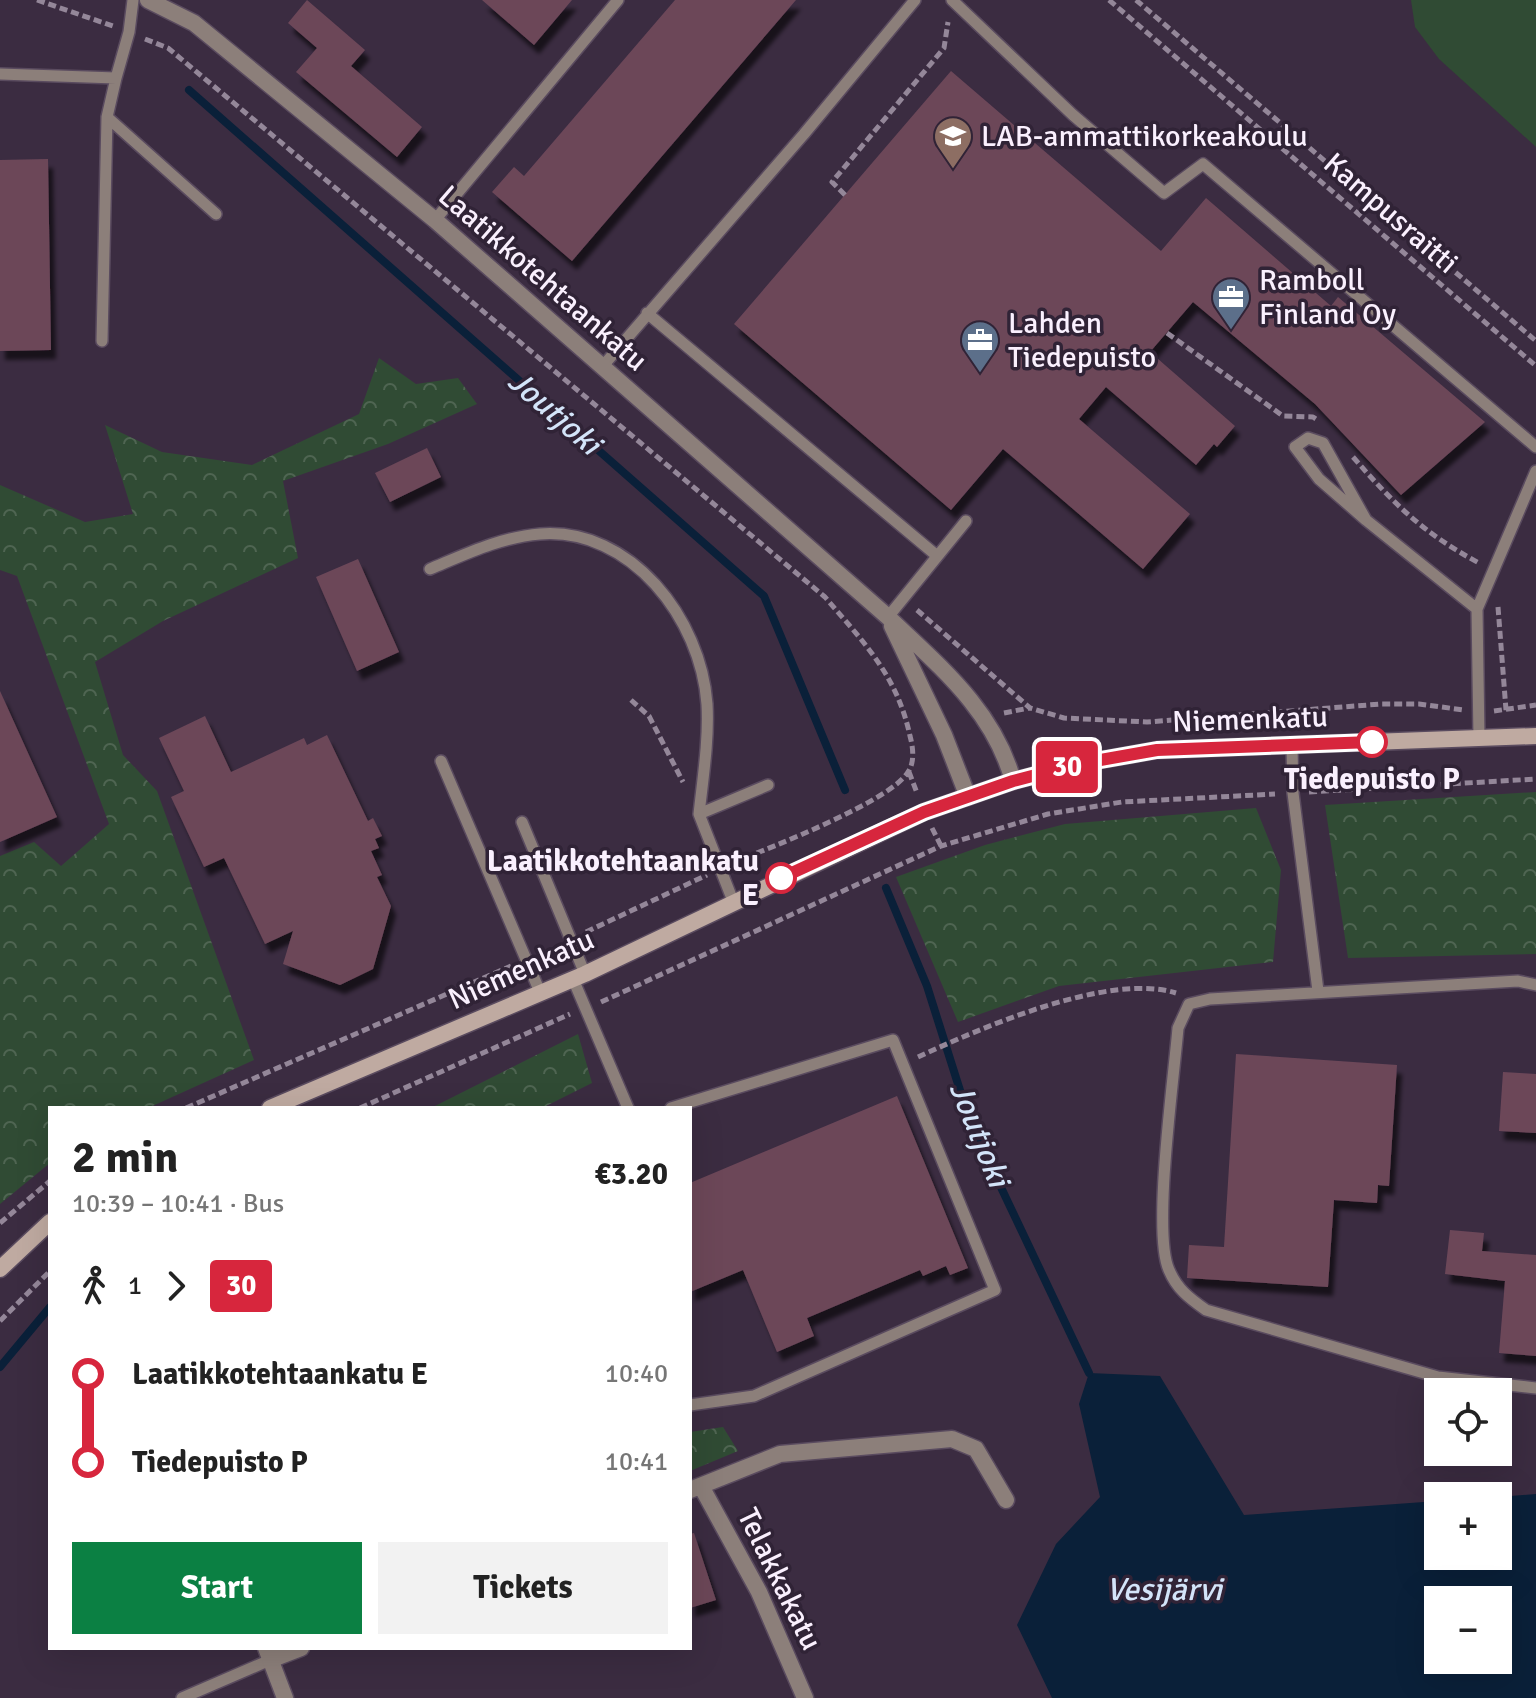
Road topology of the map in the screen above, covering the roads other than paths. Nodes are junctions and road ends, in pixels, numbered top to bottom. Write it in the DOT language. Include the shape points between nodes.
graph roads {
  1 [pos="133,0"];
  2 [pos="148,0"];
  3 [pos="618,0"];
  4 [pos="915,0"];
  5 [pos="951,6"];
  6 [pos="0,74"];
  7 [pos="116,78"];
  8 [pos="107,117"];
  9 [pos="216,214"];
  10 [pos="435,220"];
  11 [pos="647,313"];
  12 [pos="102,341"];
  13 [pos="602,367"];
  14 [pos="1536,447"];
  15 [pos="1536,471"];
  16 [pos="1366,520"];
  17 [pos="966,521"];
  18 [pos="936,555"];
  19 [pos="430,569"];
  20 [pos="1477,609"];
  21 [pos="888,617"];
  22 [pos="1536,736"];
  23 [pos="1479,738"];
  24 [pos="1292,746"];
  25 [pos="441,761"];
  26 [pos="1013,781"];
  27 [pos="768,785"];
  28 [pos="968,797"];
  29 [pos="699,814"];
  30 [pos="522,822"];
  31 [pos="571,858"];
  32 [pos="543,871"];
  33 [pos="733,901"];
  34 [pos="579,976"];
  35 [pos="1536,985"];
  36 [pos="1318,991"];
  37 [pos="540,992"];
  38 [pos="275,1106"];
  39 [pos="627,1106"];
  40 [pos="678,1106"];
  41 [pos="48,1224"];
  42 [pos="0,1269"];
  43 [pos="1536,1388"];
  44 [pos="692,1405"];
  45 [pos="696,1488"];
  46 [pos="1006,1500"];
  47 [pos="290,1650"];
  48 [pos="268,1654"];
  49 [pos="182,1698"];
  50 [pos="285,1698"];
  51 [pos="805,1698"];
  1 -- 7 [label="lane"];
  2 -- 10 [label="street, Laatikkotehtaankatu" via="194,23"];
  3 -- 10 [label="lane"];
  4 -- 11 [label="lane"];
  5 -- 14 [label="lane" via="1164,193 1203,164"];
  6 -- 7 [label="lane"];
  7 -- 8 [label="lane"];
  8 -- 9 [label="lane"];
  8 -- 12 [label="lane"];
  10 -- 13 [label="street, Laatikkotehtaankatu"];
  11 -- 13 [label="lane"];
  11 -- 18 [label="lane"];
  13 -- 21 [label="street, Laatikkotehtaankatu"];
  15 -- 20 [label="lane"];
  16 -- 16 [label="lane" via="1323,443 1308,438 1295,447 1319,479"];
  16 -- 20 [label="lane"];
  17 -- 18 [label="lane"];
  18 -- 21 [label="lane"];
  19 -- 29 [label="lane" via="502,540 581,535 657,582 693,650 707,702"];
  20 -- 23 [label="lane"];
  21 -- 26 [label="street, Laatikkotehtaankatu" via="987,719"];
  21 -- 28 [label="street, Laatikkotehtaankatu"];
  22 -- 23 [label="street, Niemenkatu"];
  23 -- 24 [label="street, Niemenkatu"];
  24 -- 26 [label="street, Niemenkatu" via="1157,750"];
  24 -- 36 [label="lane"];
  25 -- 37 [label="lane"];
  26 -- 28 [label="street, Niemenkatu"];
  27 -- 29 [label="lane"];
  28 -- 33 [label="street, Niemenkatu" via="924,812"];
  29 -- 33 [label="lane"];
  30 -- 32 [label="lane"];
  31 -- 32 [label="lane"];
  32 -- 34 [label="lane"];
  33 -- 34 [label="street, Niemenkatu"];
  34 -- 37 [label="street, Niemenkatu"];
  34 -- 39 [label="lane" via="586,1009"];
  35 -- 36 [label="lane" via="1518,981"];
  36 -- 43 [label="lane" via="1189,1004 1178,1028 1163,1214 1167,1266 1180,1291 1206,1310 1438,1377"];
  37 -- 38 [label="street, Niemenkatu"];
  40 -- 44 [label="lane" via="893,1040 995,1290 754,1396"];
  41 -- 42 [label="street"];
  45 -- 46 [label="street" via="780,1454 952,1439 976,1449"];
  45 -- 51 [label="street, Telakkakatu" via="759,1592"];
  47 -- 48 [label="street"];
  48 -- 49 [label="lane"];
  48 -- 50 [label="street"];
}
